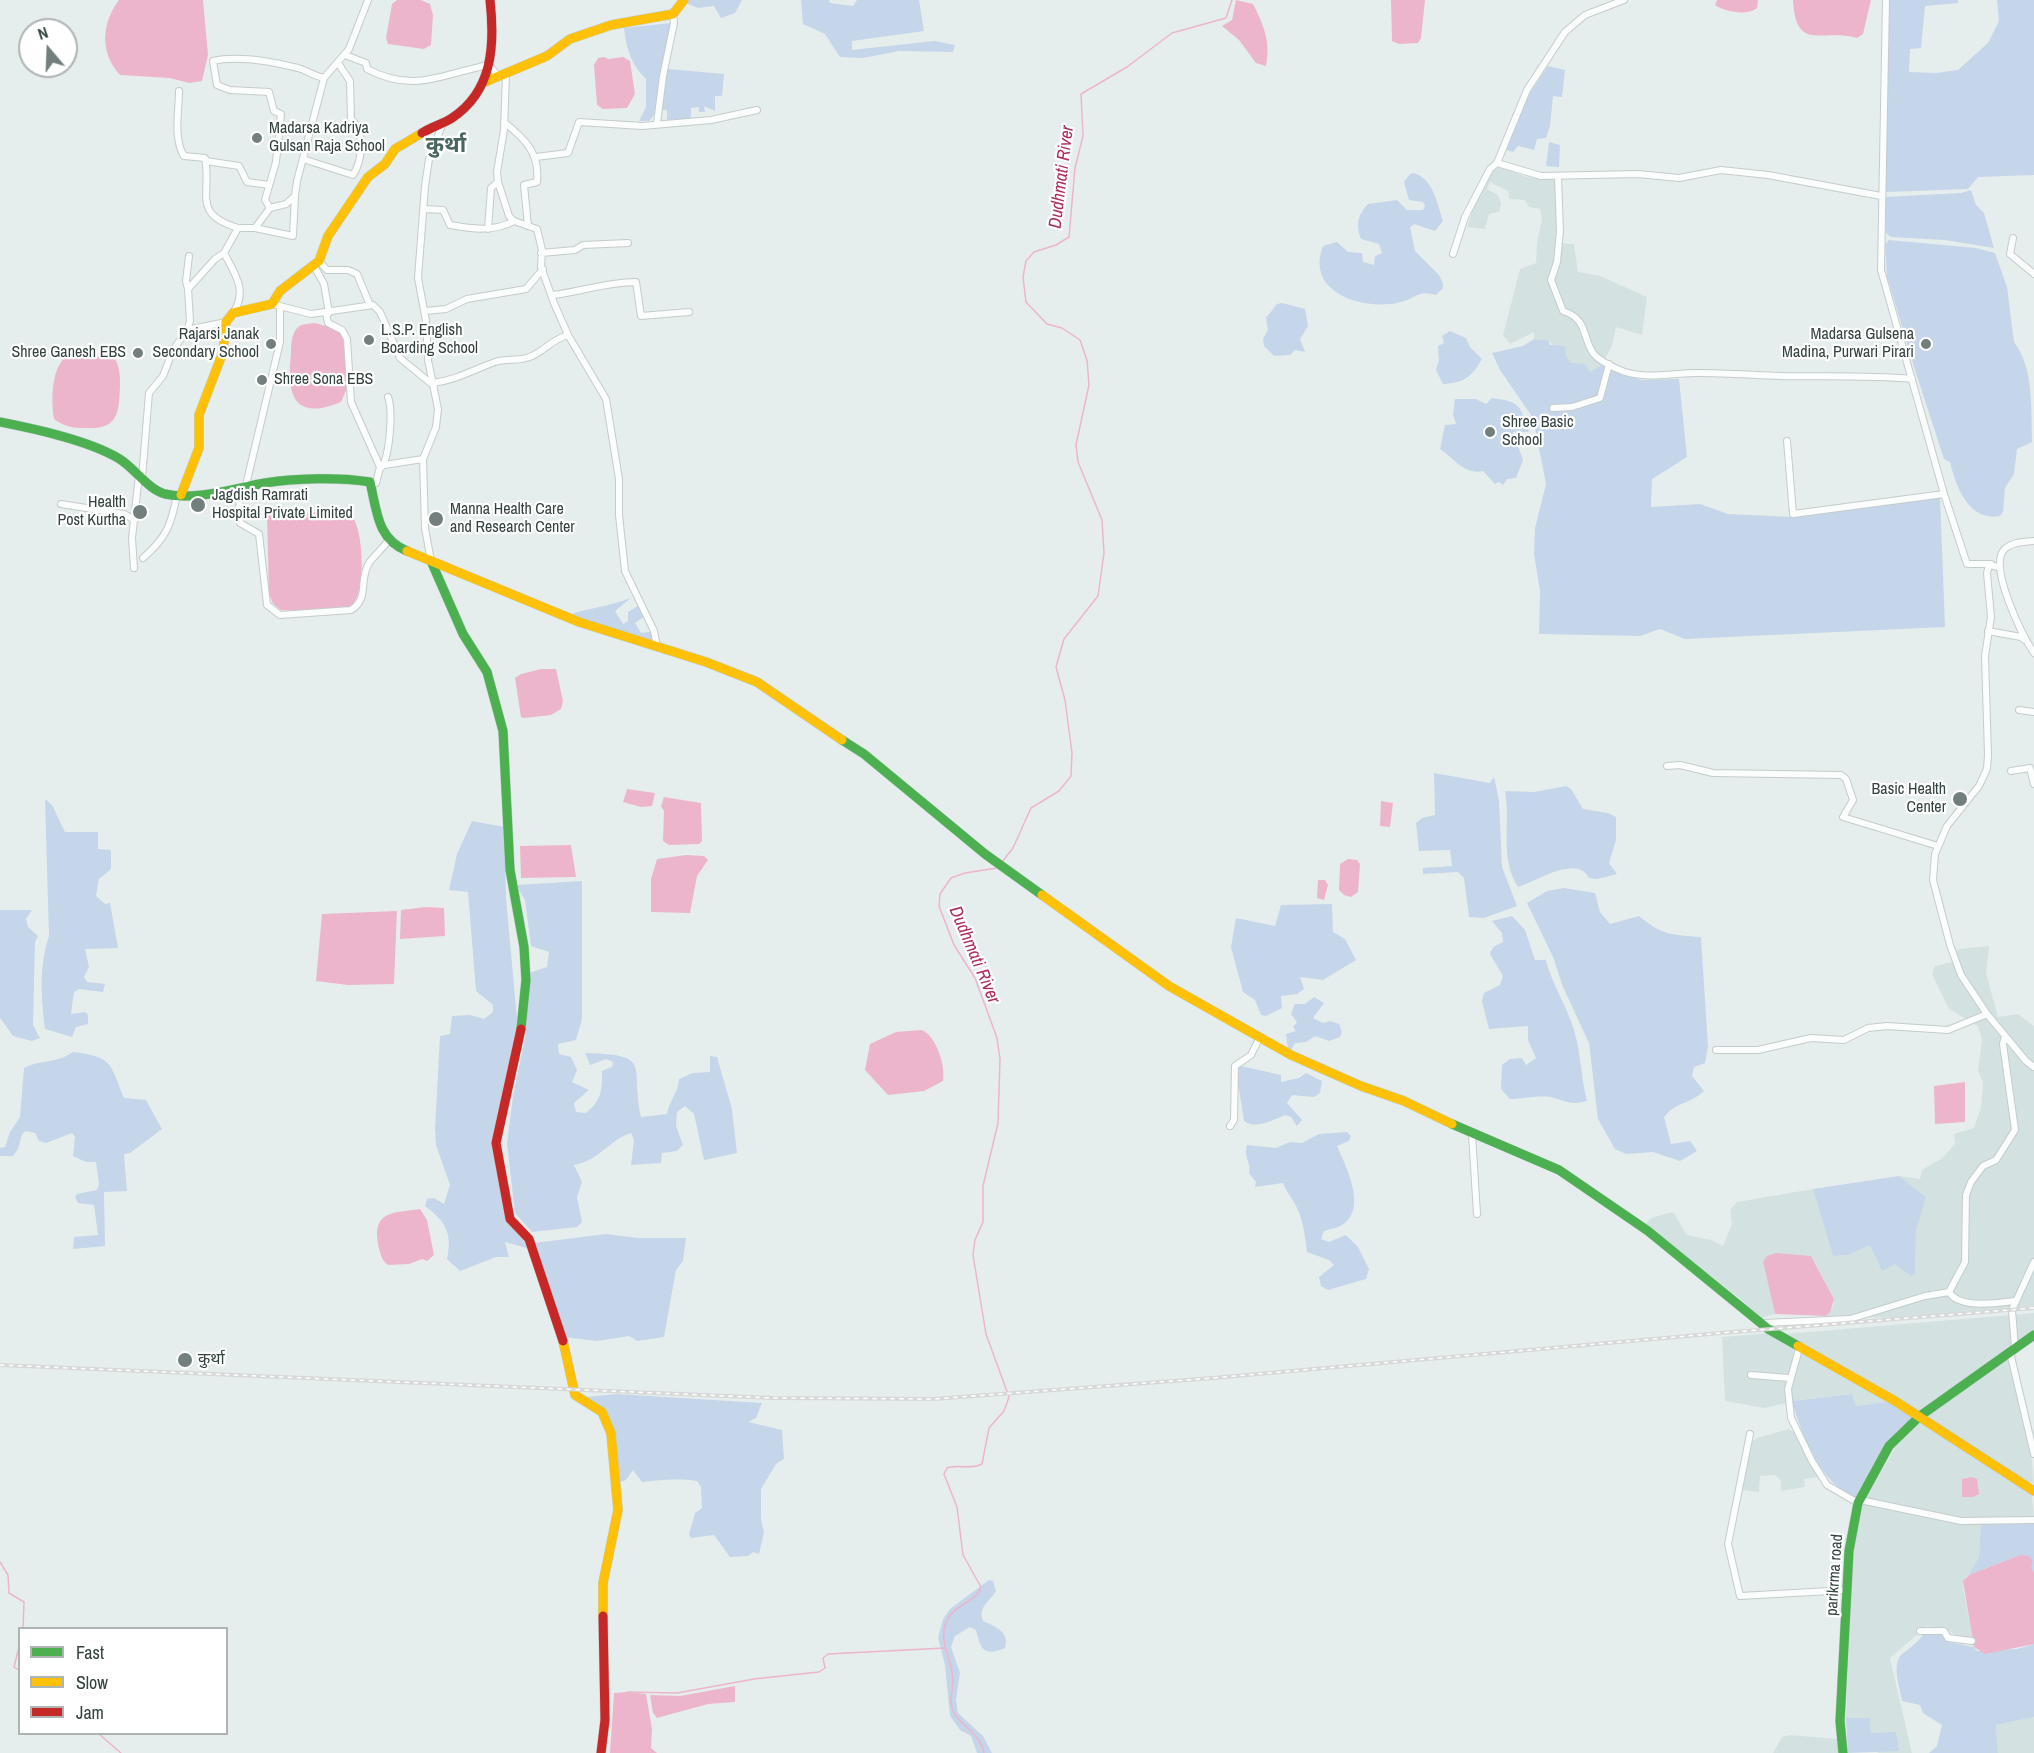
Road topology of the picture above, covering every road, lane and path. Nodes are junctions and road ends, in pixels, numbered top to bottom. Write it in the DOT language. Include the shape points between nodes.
graph roads {
  1 [pos="368,0"];
  2 [pos="490,0"];
  3 [pos="684,0"];
  4 [pos="1624,0"];
  5 [pos="1886,0"];
  6 [pos="673,14"];
  7 [pos="345,55"];
  8 [pos="338,63"];
  9 [pos="489,65"];
  10 [pos="502,75"];
  11 [pos="324,78"];
  12 [pos="485,82"];
  13 [pos="179,91"];
  14 [pos="757,110"];
  15 [pos="504,122"];
  16 [pos="443,123"];
  17 [pos="657,123"];
  18 [pos="536,157"];
  19 [pos="303,159"];
  20 [pos="206,161"];
  21 [pos="1497,163"];
  22 [pos="1558,177"];
  23 [pos="498,182"];
  24 [pos="269,186"];
  25 [pos="295,196"];
  26 [pos="1881,196"];
  27 [pos="270,208"];
  28 [pos="424,209"];
  29 [pos="514,221"];
  30 [pos="528,226"];
  31 [pos="238,228"];
  32 [pos="255,228"];
  33 [pos="488,229"];
  34 [pos="2013,238"];
  35 [pos="628,243"];
  36 [pos="224,253"];
  37 [pos="541,253"];
  38 [pos="1453,254"];
  39 [pos="189,256"];
  40 [pos="316,264"];
  41 [pos="543,269"];
  42 [pos="2034,274"];
  43 [pos="188,289"];
  44 [pos="552,295"];
  45 [pos="370,305"];
  46 [pos="276,306"];
  47 [pos="424,311"];
  48 [pos="689,312"];
  49 [pos="233,313"];
  50 [pos="327,313"];
  51 [pos="226,322"];
  52 [pos="187,330"];
  53 [pos="568,334"];
  54 [pos="1609,364"];
  55 [pos="1912,379"];
  56 [pos="434,385"];
  57 [pos="388,397"];
  58 [pos="1553,408"];
  59 [pos="0,422"];
  60 [pos="1787,441"];
  61 [pos="423,459"];
  62 [pos="382,467"];
  63 [pos="141,477"];
  64 [pos="370,482"];
  65 [pos="242,490"];
  66 [pos="1944,494"];
  67 [pos="179,495"];
  68 [pos="61,504"];
  69 [pos="135,520"];
  70 [pos="388,541"];
  71 [pos="2034,541"];
  72 [pos="143,558"];
  73 [pos="431,561"];
  74 [pos="1991,564"];
  75 [pos="1998,567"];
  76 [pos="134,568"];
  77 [pos="1988,631"];
  78 [pos="2028,643"];
  79 [pos="657,646"];
  80 [pos="2034,652"];
  81 [pos="2019,710"];
  82 [pos="2034,712"];
  83 [pos="1667,766"];
  84 [pos="2011,771"];
  85 [pos="2034,784"];
  86 [pos="1938,846"];
  87 [pos="1987,1014"];
  88 [pos="2005,1036"];
  89 [pos="1260,1038"];
  90 [pos="1716,1050"];
  91 [pos="2034,1067"];
  92 [pos="1230,1126"];
  93 [pos="1472,1134"];
  94 [pos="1477,1214"];
  95 [pos="2034,1262"];
  96 [pos="1949,1292"];
  97 [pos="2014,1301"];
  98 [pos="1764,1323"];
  99 [pos="2034,1335"];
  100 [pos="1800,1345"];
  101 [pos="2013,1350"];
  102 [pos="1751,1375"];
  103 [pos="1789,1378"];
  104 [pos="1920,1416"];
  105 [pos="1750,1434"];
  106 [pos="2034,1454"];
  107 [pos="2034,1491"];
  108 [pos="1859,1502"];
  109 [pos="2034,1520"];
  110 [pos="1848,1590"];
  111 [pos="1920,1631"];
  112 [pos="1972,1641"];
  113 [pos="601,1753"];
  114 [pos="1843,1753"];
  1 -- 7 [label="street"];
  2 -- 9 [label="street" via="493,27"];
  3 -- 6 [label="street"];
  4 -- 21 [label="street" via="1585,15 1565,32 1527,90"];
  5 -- 26 [label="street" via="1886,122"];
  6 -- 10 [label="street" via="610,25 570,39 547,56"];
  6 -- 17 [label="street"];
  7 -- 8 [label="street"];
  7 -- 9 [label="street" via="366,63 368,69 385,77 408,83"];
  8 -- 11 [label="street"];
  8 -- 19 [label="street" via="350,81 351,119 361,142 358,168 353,175"];
  9 -- 10 [label="street"];
  9 -- 12 [label="street"];
  10 -- 12 [label="street"];
  10 -- 15 [label="street"];
  11 -- 19 [label="street"];
  11 -- 24 [label="street" via="275,64 213,61 217,85 230,90 269,92 274,111 281,114"];
  12 -- 16 [label="street" via="470,103"];
  13 -- 20 [label="street" via="180,151 187,157 202,156"];
  14 -- 17 [label="street" via="711,120"];
  15 -- 18 [label="street" via="526,140"];
  15 -- 23 [label="street"];
  16 -- 28 [label="street" via="429,159"];
  16 -- 40 [label="street" via="395,149 385,164 368,177 328,236"];
  17 -- 18 [label="street" via="642,126 579,122 568,153"];
  18 -- 30 [label="street" via="537,182 524,185"];
  19 -- 25 [label="street"];
  20 -- 24 [label="street" via="239,166 247,182"];
  20 -- 31 [label="street" via="206,207 212,217"];
  21 -- 22 [label="street" via="1532,175"];
  21 -- 38 [label="street" via="1464,217"];
  22 -- 26 [label="street" via="1638,174 1679,178 1721,170"];
  22 -- 54 [label="street" via="1561,216 1557,262 1551,280 1553,290 1563,311 1583,326 1594,354"];
  23 -- 29 [label="street" via="505,209"];
  23 -- 33 [label="street" via="491,188"];
  24 -- 27 [label="street" via="265,200"];
  25 -- 27 [label="street" via="286,204"];
  25 -- 32 [label="street" via="293,236"];
  26 -- 55 [label="street" via="1881,270"];
  27 -- 32 [label="street"];
  28 -- 33 [label="street" via="443,210 450,225"];
  28 -- 47 [label="street" via="418,278"];
  29 -- 30 [label="street"];
  29 -- 33 [label="street"];
  30 -- 37 [label="street" via="537,229"];
  31 -- 32 [label="street"];
  31 -- 36 [label="street"];
  34 -- 42 [label="street" via="2010,255"];
  35 -- 37 [label="street"];
  36 -- 43 [label="street"];
  36 -- 49 [label="street" via="242,296"];
  37 -- 41 [label="street"];
  39 -- 43 [label="street"];
  40 -- 45 [label="street" via="327,270 357,274"];
  40 -- 46 [label="street" via="280,291"];
  40 -- 50 [label="street" via="324,285"];
  41 -- 44 [label="street"];
  41 -- 47 [label="street" via="526,289"];
  43 -- 52 [label="street"];
  44 -- 48 [label="street" via="636,282 641,316"];
  44 -- 53 [label="street"];
  45 -- 50 [label="street"];
  45 -- 56 [label="street" via="380,312 400,358"];
  46 -- 49 [label="street"];
  46 -- 50 [label="street" via="311,314"];
  46 -- 65 [label="street" via="280,342"];
  47 -- 56 [label="street"];
  49 -- 51 [label="street"];
  50 -- 62 [label="street" via="328,323 345,334 351,402"];
  51 -- 52 [label="street"];
  51 -- 67 [label="street" via="223,352 199,416 200,448"];
  52 -- 63 [label="street" via="173,350 163,376 149,393"];
  53 -- 56 [label="street" via="523,360 497,361"];
  53 -- 79 [label="street" via="606,399 619,479 625,571 654,631"];
  54 -- 55 [label="street" via="1652,376 1696,373"];
  54 -- 58 [label="street" via="1600,398"];
  55 -- 66 [label="street"];
  56 -- 61 [label="street" via="436,427"];
  57 -- 62 [label="street" via="391,419"];
  59 -- 63 [label="street" via="46,431 118,458"];
  60 -- 66 [label="street" via="1793,514"];
  61 -- 62 [label="street"];
  61 -- 73 [label="street" via="425,528"];
  62 -- 64 [label="street" via="376,483"];
  63 -- 67 [label="street" via="157,490"];
  63 -- 69 [label="street"];
  64 -- 65 [label="street" via="353,479 266,483"];
  64 -- 70 [label="street"];
  65 -- 67 [label="street"];
  65 -- 70 [label="street" via="240,523 259,534 267,605 280,615 351,610 360,604 368,564"];
  66 -- 74 [label="street" via="1966,564"];
  67 -- 72 [label="street" via="171,525 160,543"];
  68 -- 69 [label="street" via="124,513"];
  69 -- 76 [label="street"];
  70 -- 73 [label="street"];
  71 -- 75 [label="street" via="2014,543 2003,551"];
  73 -- 79 [label="street" via="579,622"];
  73 -- 113 [label="street" via="463,634 487,672 503,731 510,870 526,980 519,1052 496,1143 507,1208 510,1220 529,1239 535,1253 569,1360 575,1395 602,1412 614,1454 618,1510 603,1583 605,1720"];
  74 -- 75 [label="street"];
  74 -- 77 [label="street" via="1987,573 1991,609"];
  75 -- 78 [label="street"];
  77 -- 78 [label="street" via="2021,637"];
  77 -- 86 [label="street" via="1987,769 1979,786 1947,826"];
  78 -- 80 [label="street"];
  79 -- 89 [label="street" via="757,682 786,699 879,765 986,854 1159,979"];
  81 -- 82 [label="street"];
  83 -- 86 [label="street" via="1713,773 1841,775 1853,800 1843,817"];
  84 -- 85 [label="street" via="2030,768"];
  86 -- 87 [label="street" via="1933,880 1950,945 1961,975"];
  87 -- 88 [label="street"];
  87 -- 90 [label="street" via="1948,1030 1887,1026 1868,1028 1844,1040 1810,1038 1758,1050"];
  88 -- 91 [label="street"];
  88 -- 96 [label="street" via="2015,1130 1996,1160 1983,1166 1971,1182 1966,1195 1965,1262"];
  89 -- 92 [label="street" via="1251,1055 1234,1066 1234,1120"];
  89 -- 93 [label="street"];
  93 -- 94 [label="street"];
  93 -- 98 [label="street" via="1559,1170 1648,1231"];
  95 -- 97 [label="street"];
  96 -- 97 [label="street" via="1971,1302"];
  96 -- 98 [label="street" via="1850,1319"];
  97 -- 101 [label="street"];
  98 -- 100 [label="street" via="1768,1329"];
  99 -- 101 [label="street, parikrma road"];
  100 -- 103 [label="street"];
  100 -- 104 [label="street"];
  101 -- 104 [label="street, parikrma road"];
  101 -- 106 [label="street"];
  102 -- 103 [label="street"];
  103 -- 108 [label="street" via="1788,1409 1812,1461 1827,1485"];
  104 -- 107 [label="street"];
  104 -- 108 [label="street, parikrma road" via="1889,1446"];
  105 -- 110 [label="street" via="1728,1544 1740,1596"];
  108 -- 109 [label="street" via="1961,1521"];
  108 -- 110 [label="street, parikrma road" via="1849,1551"];
  110 -- 114 [label="street, parikrma road" via="1840,1721"];
  111 -- 112 [label="street" via="1944,1631 1948,1638"];
}
